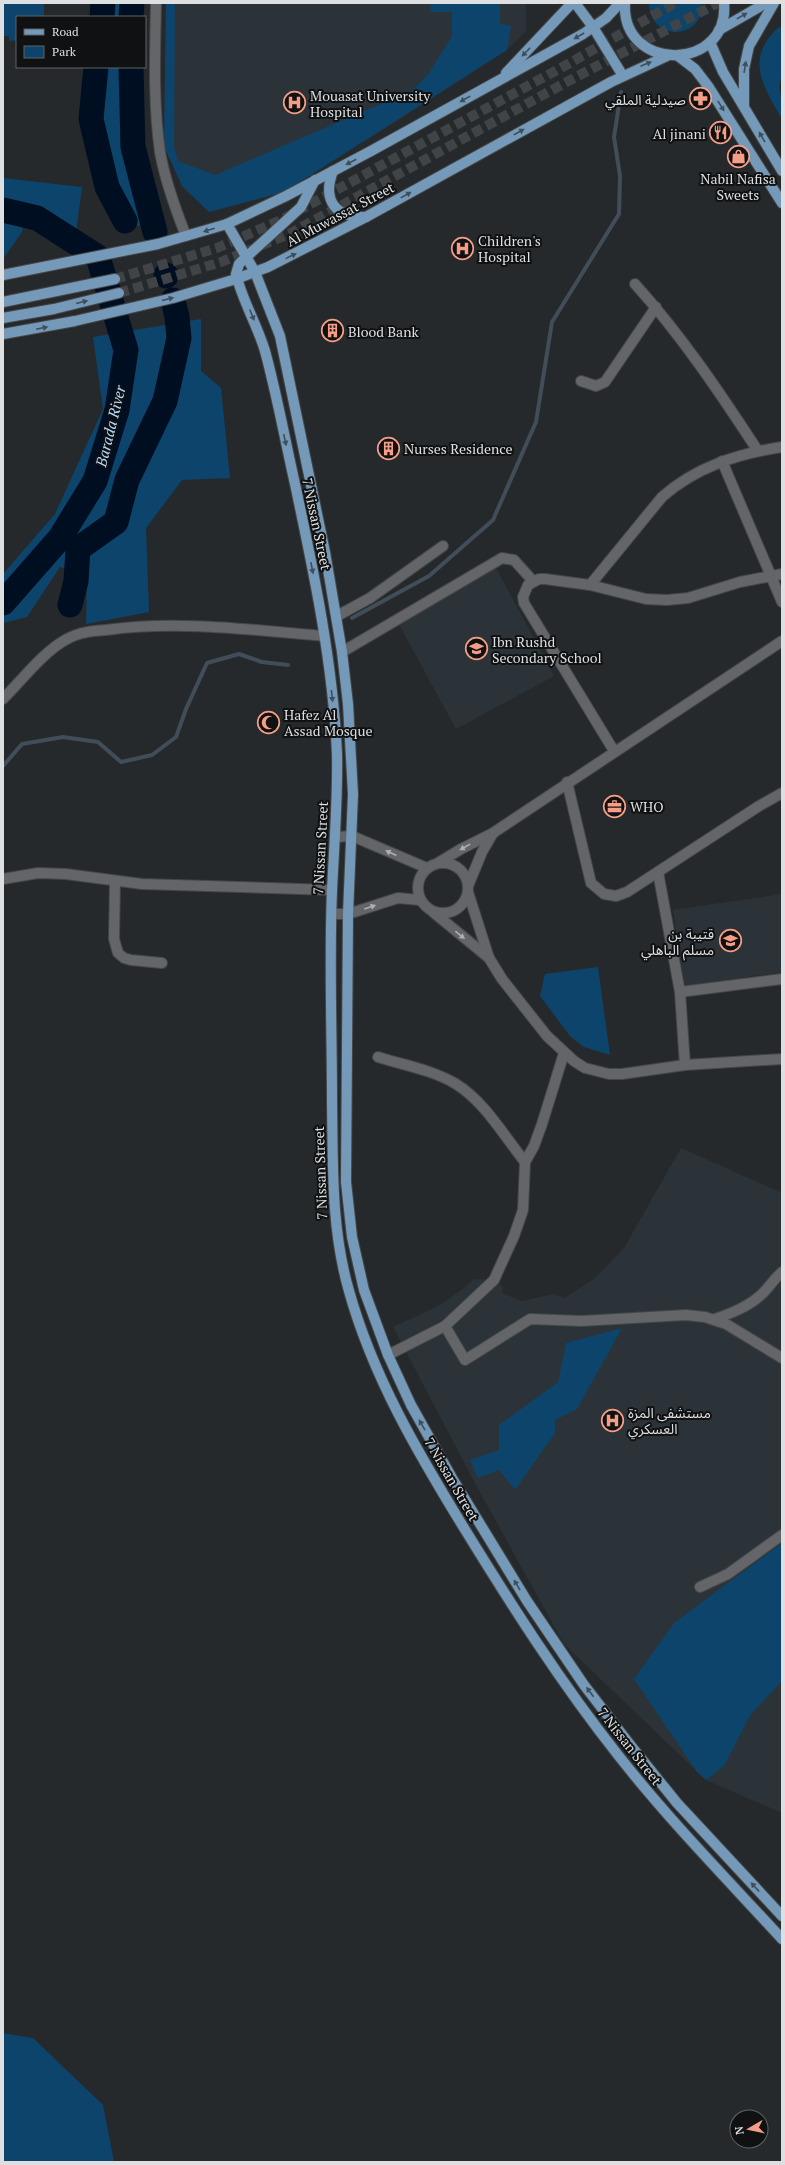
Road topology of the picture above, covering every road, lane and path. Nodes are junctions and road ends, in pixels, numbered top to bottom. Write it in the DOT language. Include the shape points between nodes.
graph roads {
  1 [pos="156,3"];
  2 [pos="572,3"];
  3 [pos="575,3"];
  4 [pos="620,3"];
  5 [pos="625,3"];
  6 [pos="724,3"];
  7 [pos="766,3"];
  8 [pos="774,3"];
  9 [pos="593,27"];
  10 [pos="719,30"];
  11 [pos="710,42"];
  12 [pos="667,56"];
  13 [pos="678,56"];
  14 [pos="623,76"];
  15 [pos="499,80"];
  16 [pos="744,106"];
  17 [pos="333,171"];
  18 [pos="782,171"];
  19 [pos="316,180"];
  20 [pos="782,203"];
  21 [pos="366,217"];
  22 [pos="227,224"];
  23 [pos="186,236"];
  24 [pos="247,256"];
  25 [pos="255,272"];
  26 [pos="3,275"];
  27 [pos="115,279"];
  28 [pos="236,279"];
  29 [pos="635,284"];
  30 [pos="119,293"];
  31 [pos="3,302"];
  32 [pos="656,308"];
  33 [pos="3,318"];
  34 [pos="3,334"];
  35 [pos="580,381"];
  36 [pos="782,447"];
  37 [pos="758,451"];
  38 [pos="722,461"];
  39 [pos="443,546"];
  40 [pos="782,574"];
  41 [pos="770,576"];
  42 [pos="533,581"];
  43 [pos="590,585"];
  44 [pos="782,602"];
  45 [pos="337,616"];
  46 [pos="324,636"];
  47 [pos="782,641"];
  48 [pos="342,652"];
  49 [pos="3,699"];
  50 [pos="614,751"];
  51 [pos="567,782"];
  52 [pos="782,793"];
  53 [pos="493,833"];
  54 [pos="352,836"];
  55 [pos="336,837"];
  56 [pos="438,863"];
  57 [pos="427,868"];
  58 [pos="658,872"];
  59 [pos="3,879"];
  60 [pos="115,880"];
  61 [pos="468,889"];
  62 [pos="332,890"];
  63 [pos="420,900"];
  64 [pos="432,911"];
  65 [pos="332,914"];
  66 [pos="348,914"];
  67 [pos="489,958"];
  68 [pos="162,963"];
  69 [pos="782,979"];
  70 [pos="680,992"];
  71 [pos="564,1053"];
  72 [pos="378,1057"];
  73 [pos="782,1059"];
  74 [pos="685,1065"];
  75 [pos="525,1162"];
  76 [pos="782,1272"];
  77 [pos="715,1319"];
  78 [pos="446,1326"];
  79 [pos="388,1355"];
  80 [pos="782,1358"];
  81 [pos="782,1535"];
  82 [pos="700,1587"];
  83 [pos="782,1916"];
  84 [pos="782,1939"];
  1 -- 23 [label="street" via="155,78 160,152 170,195"];
  2 -- 15 [label="main road, one-way"];
  3 -- 9 [label="main road"];
  4 -- 9 [label="main road"];
  5 -- 12 [label="main road" via="626,19 637,39 646,47"];
  6 -- 10 [label="main road"];
  10 -- 7 [label="main road, one-way"];
  16 -- 8 [label="main road, one-way" via="744,69 749,46"];
  9 -- 14 [label="main road"];
  9 -- 15 [label="main road, one-way"];
  10 -- 11 [label="main road"];
  11 -- 13 [label="main road" via="695,52"];
  11 -- 16 [label="main road" via="723,72"];
  12 -- 13 [label="main road"];
  14 -- 12 [label="main road, Al Muwassat Street, one-way"];
  13 -- 20 [label="main road, one-way" via="695,69 708,86"];
  21 -- 14 [label="main road, Al Muwassat Street, one-way"];
  15 -- 17 [label="main road, one-way"];
  18 -- 16 [label="main road, one-way"];
  17 -- 19 [label="main road"];
  17 -- 21 [label="main road" via="328,187 333,204 342,214"];
  19 -- 22 [label="main road"];
  19 -- 24 [label="main road" via="301,207"];
  25 -- 21 [label="main road, Al Muwassat Street, one-way"];
  22 -- 23 [label="main road, one-way"];
  22 -- 24 [label="main road, 7 Nissan Street"];
  23 -- 26 [label="main road"];
  24 -- 25 [label="main road, 7 Nissan Street"];
  24 -- 28 [label="main road" via="236,269"];
  25 -- 28 [label="main road, Al Muwassat Street"];
  25 -- 45 [label="main road, 7 Nissan Street" via="276,321 284,352"];
  27 -- 31 [label="main road"];
  34 -- 28 [label="main road, Al Muwassat Street, one-way" via="111,313 201,291"];
  28 -- 46 [label="main road, 7 Nissan Street, one-way" via="254,317 266,356 310,554"];
  29 -- 32 [label="street"];
  33 -- 30 [label="main road, one-way"];
  32 -- 35 [label="street" via="605,382 596,386"];
  32 -- 37 [label="street" via="715,386"];
  36 -- 37 [label="street"];
  37 -- 38 [label="street"];
  38 -- 41 [label="street"];
  38 -- 43 [label="street" via="691,475 662,497"];
  39 -- 45 [label="street" via="370,598"];
  40 -- 41 [label="street"];
  41 -- 43 [label="street" via="688,598 667,600 646,599"];
  41 -- 44 [label="street"];
  42 -- 43 [label="street" via="545,579"];
  42 -- 48 [label="street" via="514,560 502,558"];
  42 -- 50 [label="street" via="525,590 524,603"];
  45 -- 48 [label="main road, 7 Nissan Street"];
  46 -- 49 [label="street" via="153,625 82,633 57,645"];
  46 -- 55 [label="main road, 7 Nissan Street, one-way" via="332,690 337,754"];
  47 -- 50 [label="street"];
  48 -- 54 [label="main road, 7 Nissan Street" via="352,750"];
  50 -- 51 [label="street"];
  51 -- 53 [label="street"];
  51 -- 58 [label="street" via="589,878 595,888 604,894 622,895"];
  52 -- 58 [label="street"];
  53 -- 56 [label="street, one-way"];
  53 -- 61 [label="street" via="479,858"];
  54 -- 55 [label="street"];
  57 -- 54 [label="street, one-way"];
  54 -- 66 [label="main road, 7 Nissan Street"];
  55 -- 62 [label="main road, 7 Nissan Street"];
  56 -- 57 [label="street"];
  56 -- 61 [label="street" via="452,864 458,868 463,873"];
  57 -- 63 [label="street" via="421,874 418,883"];
  58 -- 70 [label="street"];
  59 -- 60 [label="street" via="38,873"];
  60 -- 62 [label="street" via="150,884"];
  60 -- 68 [label="street" via="114,939 118,953 131,960"];
  61 -- 64 [label="street" via="461,906 455,910 440,914"];
  61 -- 67 [label="street"];
  62 -- 65 [label="main road, 7 Nissan Street"];
  63 -- 64 [label="street"];
  66 -- 63 [label="street, one-way" via="398,898"];
  64 -- 67 [label="street, one-way"];
  65 -- 66 [label="street"];
  65 -- 84 [label="main road, 7 Nissan Street" via="334,1210 342,1265 368,1349 397,1412 439,1486 514,1609 572,1694 666,1813"];
  66 -- 79 [label="main road, 7 Nissan Street" via="348,1210 363,1283"];
  67 -- 71 [label="street" via="527,1013"];
  69 -- 70 [label="street"];
  70 -- 74 [label="street"];
  71 -- 74 [label="street" via="585,1068 609,1074"];
  71 -- 75 [label="street" via="542,1124"];
  72 -- 75 [label="street" via="456,1084 478,1102"];
  73 -- 74 [label="street"];
  75 -- 78 [label="street" via="523,1210 494,1280"];
  76 -- 77 [label="street" via="752,1302"];
  77 -- 78 [label="street" via="686,1315 581,1321 530,1319 465,1360"];
  77 -- 80 [label="street"];
  78 -- 79 [label="street"];
  83 -- 79 [label="main road, 7 Nissan Street, one-way" via="677,1803 584,1685 527,1601 452,1478 411,1405"];
  81 -- 82 [label="street" via="728,1574"];
}
